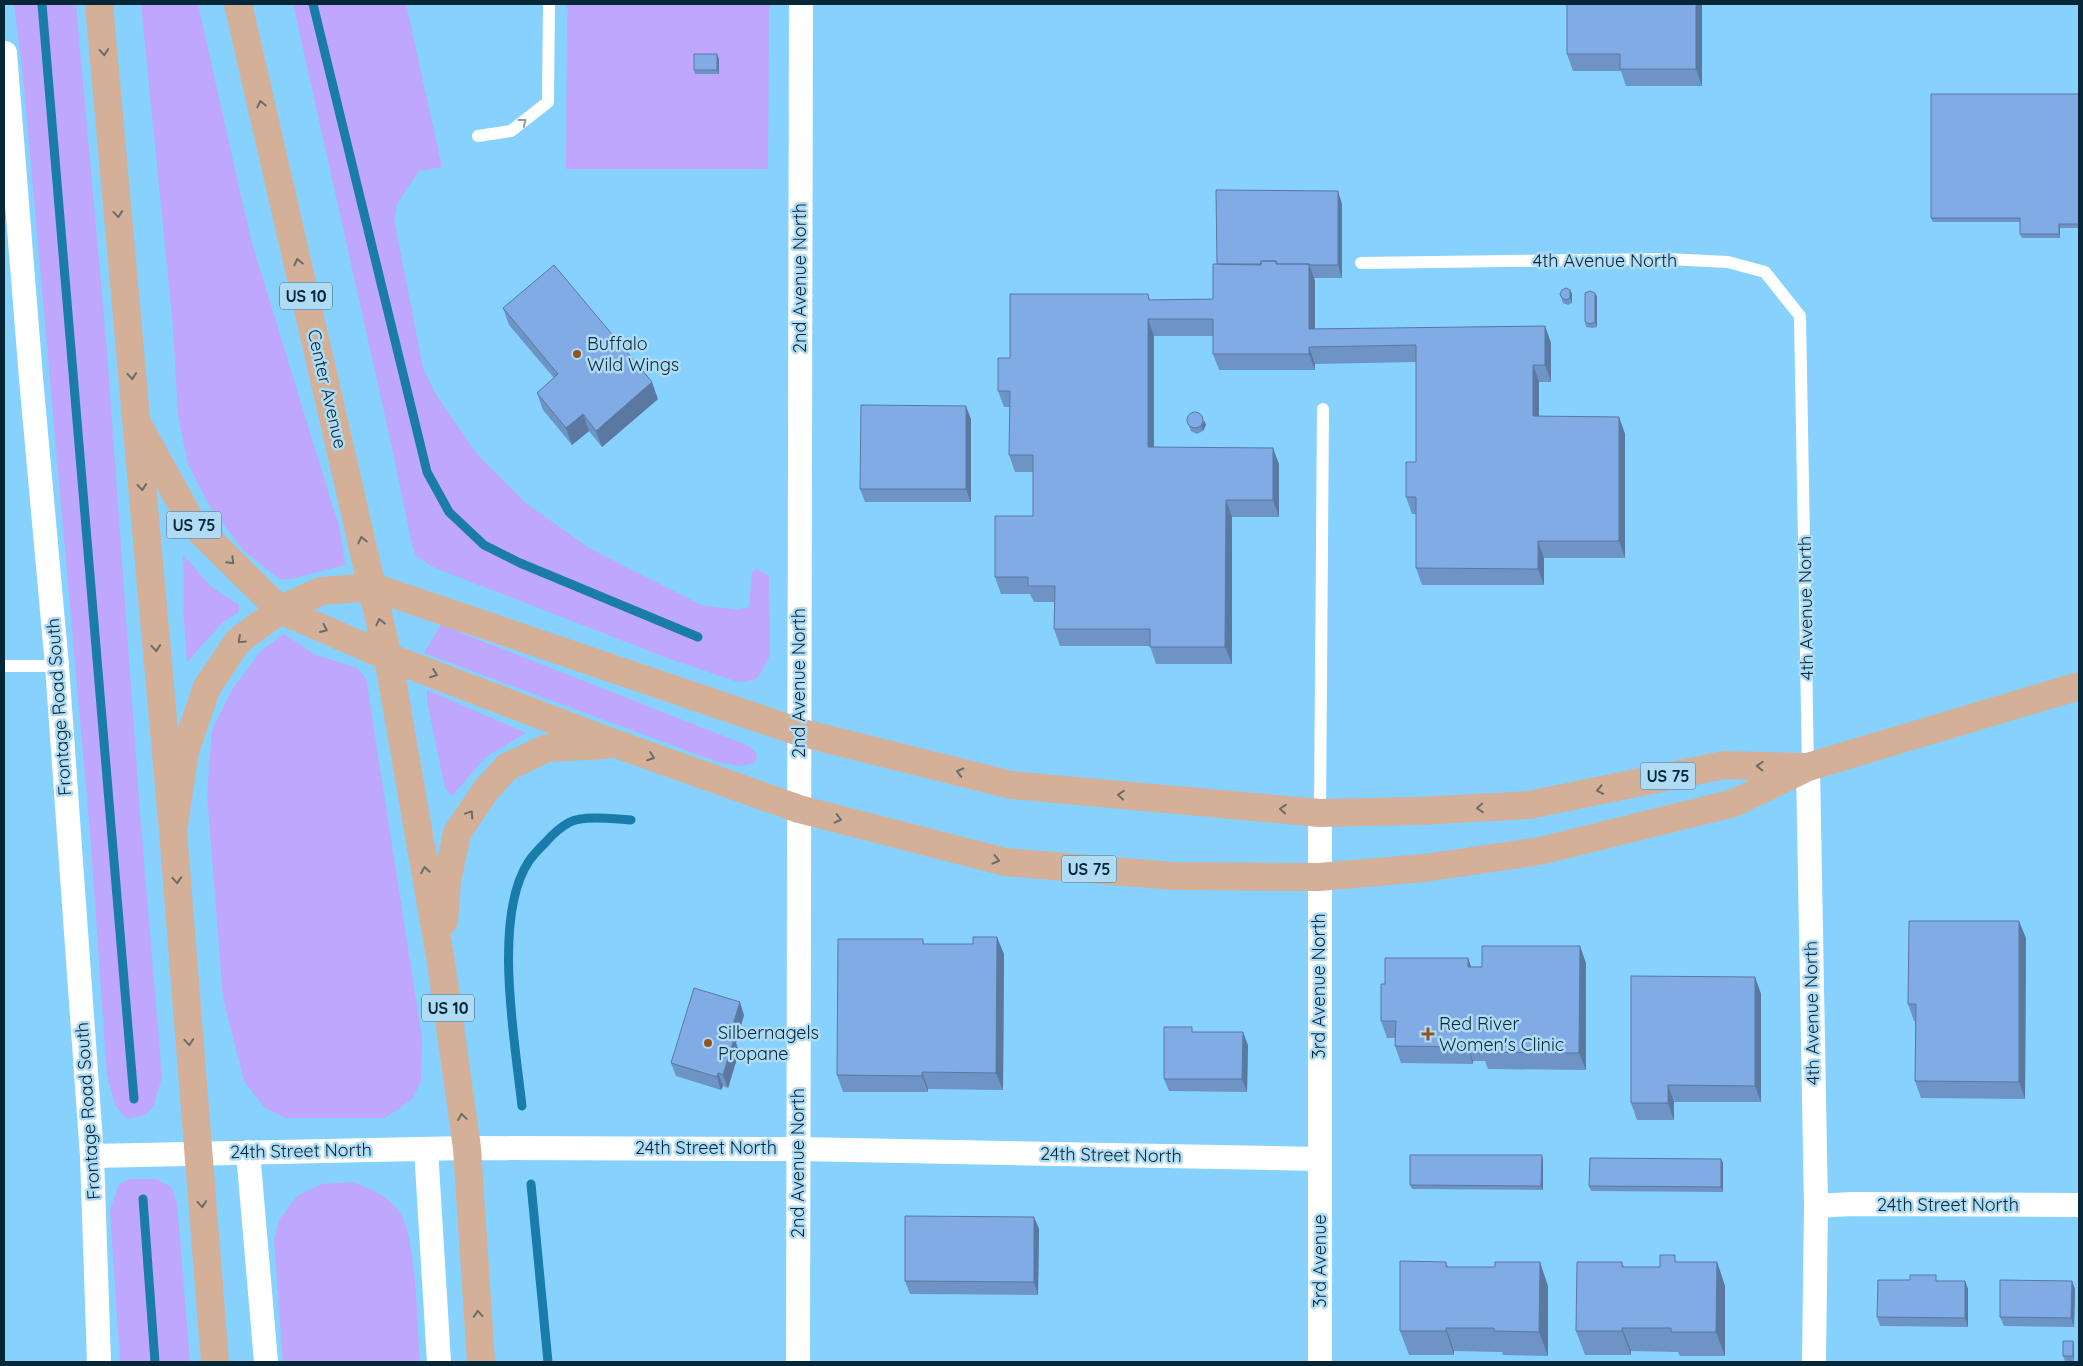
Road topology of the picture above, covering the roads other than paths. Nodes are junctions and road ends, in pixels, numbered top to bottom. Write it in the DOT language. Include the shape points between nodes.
graph roads {
  1 [pos="100,4"];
  2 [pos="238,4"];
  3 [pos="549,4"];
  4 [pos="801,4"];
  5 [pos="5,53"];
  6 [pos="478,136"];
  7 [pos="1361,263"];
  8 [pos="1323,409"];
  9 [pos="136,421"];
  10 [pos="373,587"];
  11 [pos="280,610"];
  12 [pos="388,657"];
  13 [pos="4,666"];
  14 [pos="57,666"];
  15 [pos="2079,686"];
  16 [pos="799,732"];
  17 [pos="616,744"];
  18 [pos="1808,767"];
  19 [pos="798,809"];
  20 [pos="1320,813"];
  21 [pos="173,831"];
  22 [pos="1319,877"];
  23 [pos="441,962"];
  24 [pos="426,1148"];
  25 [pos="467,1148"];
  26 [pos="798,1148"];
  27 [pos="248,1152"];
  28 [pos="198,1153"];
  29 [pos="92,1156"];
  30 [pos="1319,1159"];
  31 [pos="2079,1205"];
  32 [pos="1816,1206"];
  33 [pos="99,1362"];
  34 [pos="215,1362"];
  35 [pos="266,1362"];
  36 [pos="439,1362"];
  37 [pos="481,1362"];
  38 [pos="798,1362"];
  39 [pos="1320,1362"];
  40 [pos="1814,1362"];
  1 -- 9 [label="main road, one-way"];
  10 -- 2 [label="main road, Center Avenue / US 10, one-way"];
  6 -- 3 [label="lane, one-way" via="511,131 548,102"];
  4 -- 16 [label="street, 2nd Avenue North"];
  5 -- 14 [label="street, Frontage Road South"];
  7 -- 18 [label="lane, 4th Avenue North" via="1667,259 1728,262 1765,272 1800,316"];
  8 -- 20 [label="lane"];
  9 -- 11 [label="main road, US 75, one-way" via="192,523"];
  9 -- 21 [label="main road, one-way"];
  10 -- 11 [label="main road" via="321,591"];
  12 -- 10 [label="main road, Center Avenue / US 10, one-way"];
  10 -- 16 [label="main road, US 75"];
  11 -- 12 [label="main road, US 75, one-way"];
  11 -- 21 [label="main road, one-way" via="238,641 207,687 184,751"];
  12 -- 17 [label="main road, US 75, one-way"];
  23 -- 12 [label="main road, US 10, one-way"];
  13 -- 14 [label="lane"];
  14 -- 29 [label="street, Frontage Road South"];
  15 -- 18 [label="main road, US 75"];
  16 -- 19 [label="street, 2nd Avenue North"];
  20 -- 16 [label="main road, US 75, one-way" via="1011,785"];
  17 -- 19 [label="main road, US 75, one-way"];
  23 -- 17 [label="main road, one-way" via="447,881 457,833 486,790 507,767 547,748"];
  18 -- 20 [label="main road, US 75, one-way" via="1724,765 1529,805"];
  18 -- 22 [label="main road, US 75" via="1734,803 1540,851 1424,868"];
  18 -- 32 [label="street, 4th Avenue North"];
  19 -- 22 [label="main road, US 75, one-way" via="1005,862 1173,876"];
  19 -- 26 [label="street, 2nd Avenue North"];
  20 -- 22 [label="street, 3rd Avenue North"];
  21 -- 28 [label="main road, one-way"];
  22 -- 30 [label="street, 3rd Avenue North"];
  25 -- 23 [label="main road, US 10, one-way"];
  24 -- 25 [label="street, 24th Street North"];
  24 -- 27 [label="street, 24th Street North"];
  24 -- 36 [label="street"];
  25 -- 26 [label="street, 24th Street North"];
  37 -- 25 [label="main road, US 10, one-way"];
  26 -- 30 [label="street, 24th Street North"];
  26 -- 38 [label="street, 2nd Avenue North"];
  27 -- 28 [label="street, 24th Street North"];
  27 -- 35 [label="street"];
  28 -- 29 [label="street, 24th Street North"];
  28 -- 34 [label="main road, one-way"];
  29 -- 33 [label="street, Frontage Road South"];
  30 -- 39 [label="street, 3rd Avenue"];
  31 -- 32 [label="street, 24th Street North"];
  32 -- 40 [label="street, 4th Avenue North"];
}
